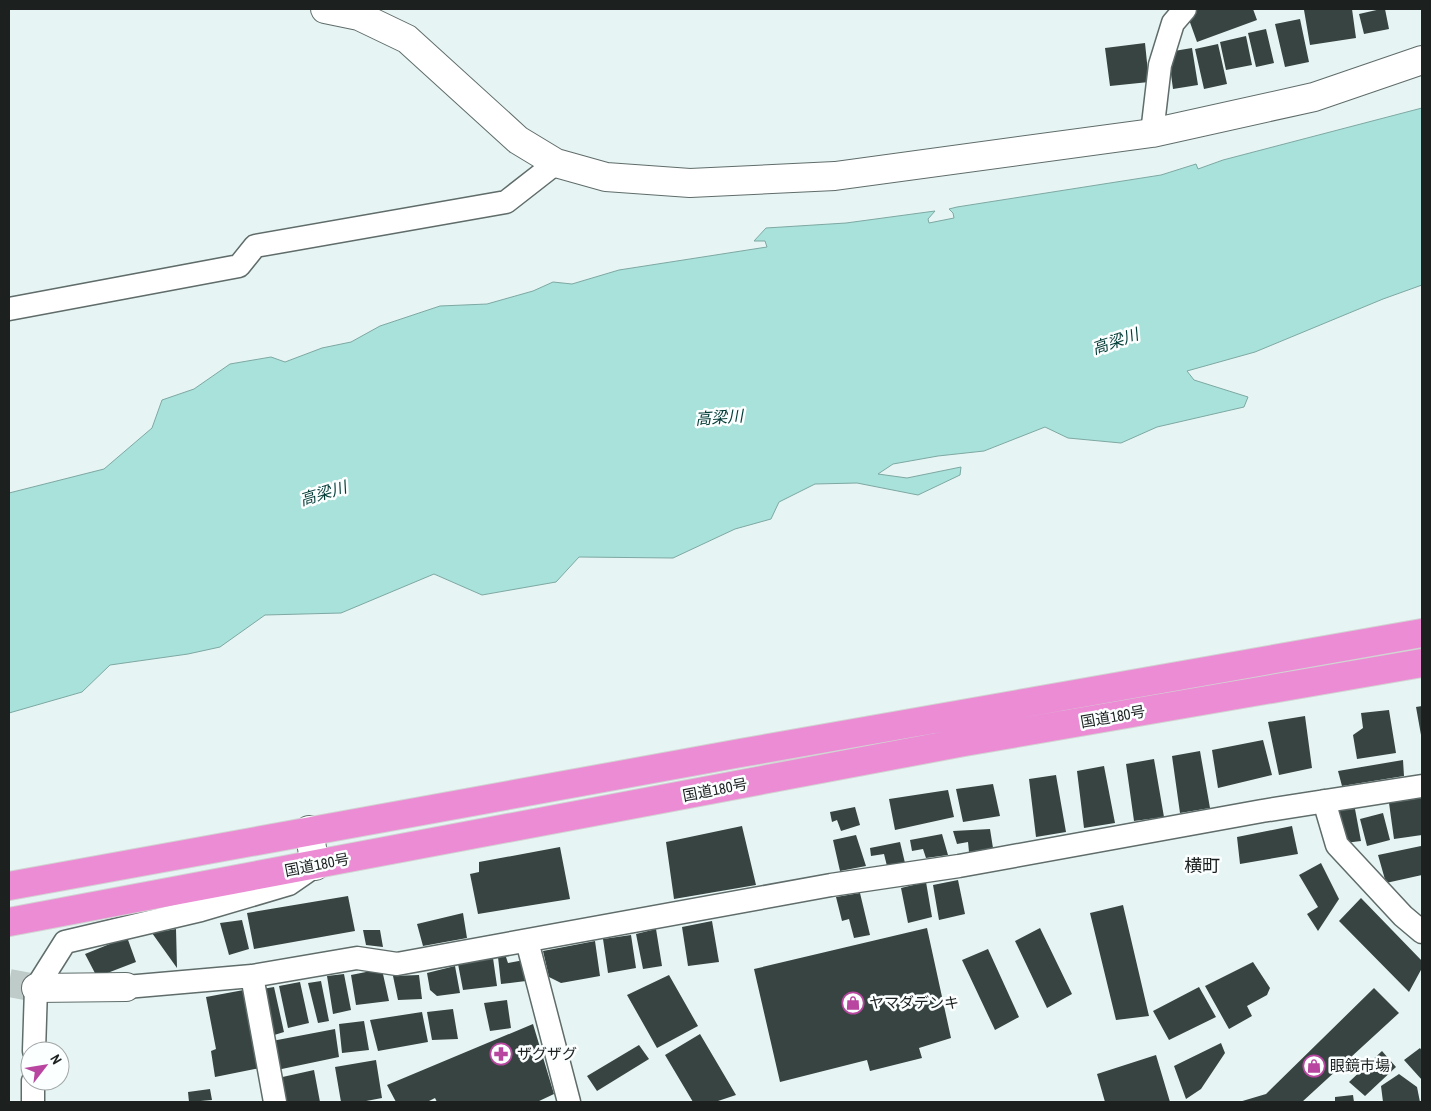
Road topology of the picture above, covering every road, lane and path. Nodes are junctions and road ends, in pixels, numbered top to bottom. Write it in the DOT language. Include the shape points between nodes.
graph roads {
  1 [pos="326,9"];
  2 [pos="1185,9"];
  3 [pos="1422,60"];
  4 [pos="1152,133"];
  5 [pos="556,163"];
  6 [pos="9,309"];
  7 [pos="1422,633"];
  8 [pos="1422,663"];
  9 [pos="1422,786"];
  10 [pos="1324,801"];
  11 [pos="309,830"];
  12 [pos="315,866"];
  13 [pos="9,886"];
  14 [pos="9,922"];
  15 [pos="1422,932"];
  16 [pos="527,941"];
  17 [pos="252,976"];
  18 [pos="126,987"];
  19 [pos="36,988"];
  20 [pos="34,1041"];
  21 [pos="275,1102"];
  22 [pos="569,1102"];
  1 -- 5 [label="street" via="359,16 408,39 518,140"];
  2 -- 4 [label="street" via="1173,23 1160,65"];
  3 -- 4 [label="street" via="1314,97"];
  4 -- 5 [label="street" via="835,176 690,182 606,177"];
  5 -- 6 [label="street" via="506,202 255,246 239,266"];
  7 -- 11 [label="highway, 国道180号"];
  8 -- 12 [label="highway, 国道180号" via="964,742"];
  9 -- 10 [label="street"];
  10 -- 15 [label="street" via="1337,845"];
  10 -- 16 [label="street" via="959,866 830,885"];
  11 -- 12 [label="street"];
  11 -- 13 [label="highway, 国道180号"];
  12 -- 14 [label="highway, 国道180号"];
  12 -- 19 [label="street" via="289,884 201,910 65,942"];
  16 -- 17 [label="street" via="397,964 356,958"];
  16 -- 22 [label="street"];
  17 -- 18 [label="street"];
  17 -- 21 [label="street"];
  18 -- 19 [label="street"];
  19 -- 20 [label="street"];
}
